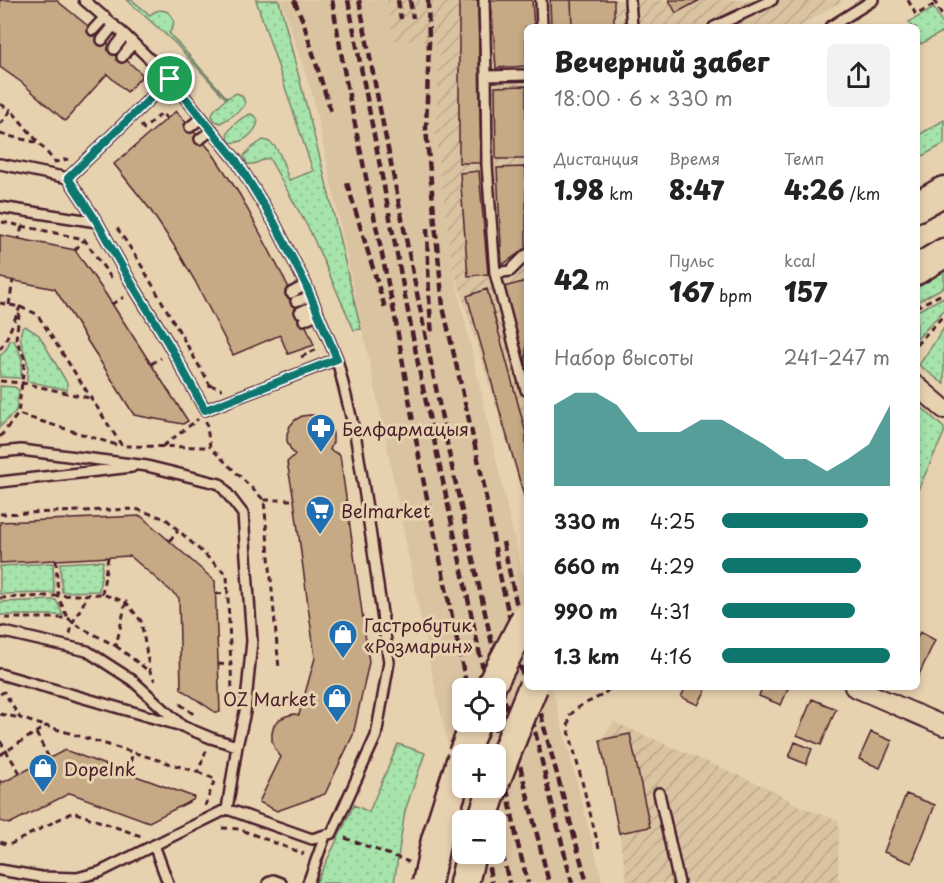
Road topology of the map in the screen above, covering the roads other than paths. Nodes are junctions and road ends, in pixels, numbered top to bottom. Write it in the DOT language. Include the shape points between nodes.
graph roads {
  1 [pos="84,0"];
  2 [pos="484,0"];
  3 [pos="541,0"];
  4 [pos="630,0"];
  5 [pos="747,0"];
  6 [pos="772,0"];
  7 [pos="873,0"];
  8 [pos="752,10"];
  9 [pos="105,17"];
  10 [pos="542,24"];
  11 [pos="632,24"];
  12 [pos="721,24"];
  13 [pos="835,24"];
  14 [pos="114,25"];
  15 [pos="93,30"];
  16 [pos="125,35"];
  17 [pos="102,39"];
  18 [pos="132,43"];
  19 [pos="114,49"];
  20 [pos="122,57"];
  21 [pos="524,75"];
  22 [pos="486,76"];
  23 [pos="170,79"];
  24 [pos="201,118"];
  25 [pos="190,127"];
  26 [pos="212,130"];
  27 [pos="201,139"];
  28 [pos="0,164"];
  29 [pos="68,178"];
  30 [pos="944,190"];
  31 [pos="920,205"];
  32 [pos="0,207"];
  33 [pos="97,222"];
  34 [pos="944,253"];
  35 [pos="524,257"];
  36 [pos="920,268"];
  37 [pos="495,273"];
  38 [pos="306,285"];
  39 [pos="314,306"];
  40 [pos="302,316"];
  41 [pos="337,359"];
  42 [pos="524,382"];
  43 [pos="920,388"];
  44 [pos="944,409"];
  45 [pos="0,452"];
  46 [pos="147,466"];
  47 [pos="0,482"];
  48 [pos="524,622"];
  49 [pos="0,633"];
  50 [pos="0,674"];
  51 [pos="495,678"];
  52 [pos="532,690"];
  53 [pos="861,690"];
  54 [pos="182,726"];
  55 [pos="944,726"];
  56 [pos="237,746"];
  57 [pos="506,754"];
  58 [pos="452,790"];
  59 [pos="659,794"];
  60 [pos="227,809"];
  61 [pos="329,834"];
  62 [pos="150,841"];
  63 [pos="469,864"];
  64 [pos="0,870"];
  65 [pos="15,873"];
  66 [pos="422,874"];
  67 [pos="12,883"];
  68 [pos="168,883"];
  69 [pos="268,883"];
  70 [pos="281,883"];
  71 [pos="308,883"];
  72 [pos="464,883"];
  73 [pos="679,883"];
  1 -- 9 [label="lane"];
  2 -- 22 [label="lane"];
  3 -- 10 [label="lane"];
  4 -- 11 [label="lane"];
  5 -- 8 [label="lane"];
  6 -- 8 [label="lane"];
  7 -- 13 [label="lane"];
  8 -- 12 [label="lane"];
  9 -- 14 [label="lane"];
  9 -- 15 [label="lane"];
  14 -- 16 [label="lane"];
  14 -- 17 [label="lane"];
  16 -- 18 [label="lane"];
  16 -- 19 [label="lane"];
  18 -- 20 [label="lane"];
  18 -- 23 [label="lane"];
  21 -- 22 [label="lane"];
  22 -- 37 [label="lane" via="487,165"];
  23 -- 24 [label="lane"];
  23 -- 29 [label="lane"];
  24 -- 25 [label="lane"];
  24 -- 26 [label="lane"];
  26 -- 27 [label="lane"];
  26 -- 38 [label="lane" via="236,160 274,222"];
  28 -- 29 [label="lane"];
  29 -- 33 [label="lane"];
  30 -- 31 [label="main road"];
  32 -- 33 [label="lane"];
  33 -- 41 [label="lane" via="205,410"];
  34 -- 36 [label="main road"];
  35 -- 37 [label="lane" via="510,271"];
  37 -- 42 [label="lane"];
  38 -- 39 [label="lane"];
  38 -- 39 [label="lane" via="294,297"];
  39 -- 40 [label="lane"];
  39 -- 41 [label="lane"];
  41 -- 61 [label="lane" via="355,434 389,662 376,736"];
  43 -- 44 [label="street"];
  45 -- 46 [label="lane" via="21,450"];
  46 -- 47 [label="lane"];
  46 -- 56 [label="lane" via="220,484 243,514 252,641 245,712"];
  48 -- 51 [label="main road, bridge"];
  49 -- 54 [label="lane" via="87,651 132,680"];
  50 -- 54 [label="lane"];
  52 -- 57 [label="main road, bridge"];
  53 -- 55 [label="street"];
  54 -- 56 [label="lane"];
  56 -- 60 [label="lane"];
  58 -- 66 [label="main road, bridge"];
  59 -- 73 [label="lane"];
  60 -- 61 [label="lane" via="312,839"];
  60 -- 62 [label="lane"];
  61 -- 71 [label="lane"];
  62 -- 65 [label="lane" via="100,872 77,878"];
  62 -- 68 [label="lane"];
  63 -- 72 [label="main road"];
  64 -- 65 [label="lane"];
  65 -- 67 [label="lane"];
  69 -- 70 [label="lane"];
}
